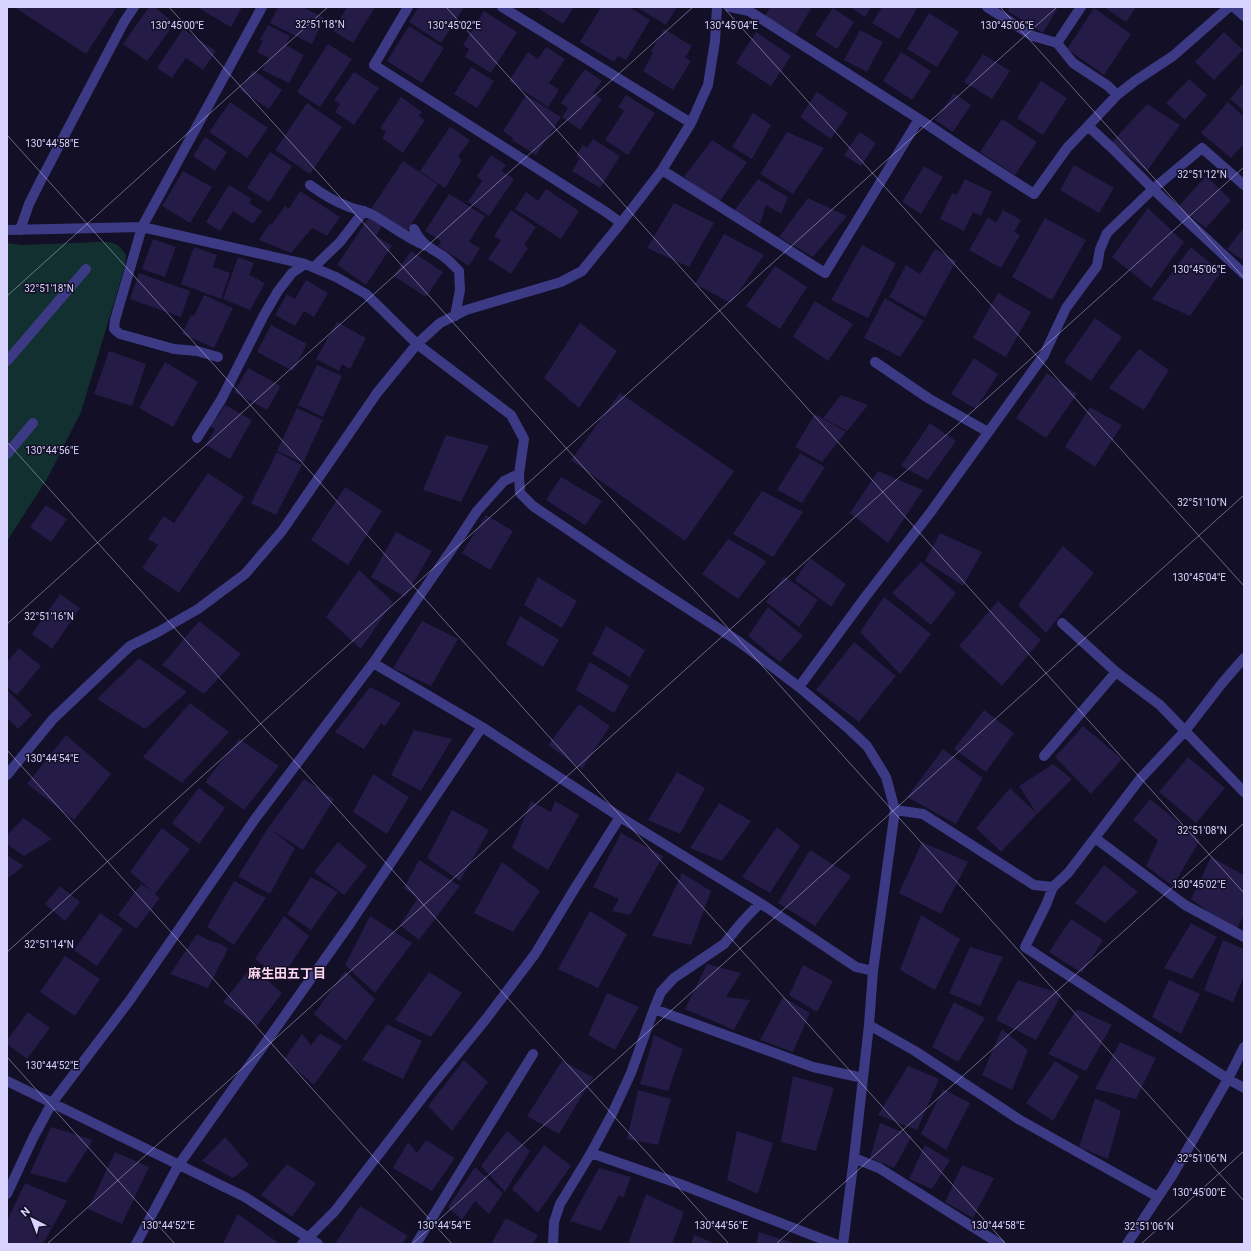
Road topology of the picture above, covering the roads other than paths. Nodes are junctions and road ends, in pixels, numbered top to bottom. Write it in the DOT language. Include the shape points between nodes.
graph roads {
  1 [pos="134,7"];
  2 [pos="262,7"];
  3 [pos="408,7"];
  4 [pos="502,7"];
  5 [pos="716,7"];
  6 [pos="730,7"];
  7 [pos="987,7"];
  8 [pos="1081,7"];
  9 [pos="1228,7"];
  10 [pos="1234,7"];
  11 [pos="1244,16"];
  12 [pos="1057,43"];
  13 [pos="1117,95"];
  14 [pos="919,119"];
  15 [pos="691,123"];
  16 [pos="1088,126"];
  17 [pos="662,170"];
  18 [pos="310,185"];
  19 [pos="1244,185"];
  20 [pos="1153,189"];
  21 [pos="364,211"];
  22 [pos="621,223"];
  23 [pos="142,227"];
  24 [pos="414,229"];
  25 [pos="7,230"];
  26 [pos="20,230"];
  27 [pos="426,246"];
  28 [pos="310,266"];
  29 [pos="86,269"];
  30 [pos="1244,274"];
  31 [pos="455,316"];
  32 [pos="417,344"];
  33 [pos="218,357"];
  34 [pos="7,361"];
  35 [pos="875,362"];
  36 [pos="33,423"];
  37 [pos="988,432"];
  38 [pos="197,438"];
  39 [pos="7,454"];
  40 [pos="520,474"];
  41 [pos="1062,623"];
  42 [pos="1244,658"];
  43 [pos="374,663"];
  44 [pos="1116,672"];
  45 [pos="799,686"];
  46 [pos="482,727"];
  47 [pos="1185,731"];
  48 [pos="1044,756"];
  49 [pos="7,775"];
  50 [pos="1244,792"];
  51 [pos="894,810"];
  52 [pos="620,817"];
  53 [pos="1094,838"];
  54 [pos="1053,887"];
  55 [pos="760,903"];
  56 [pos="1244,937"];
  57 [pos="873,971"];
  58 [pos="654,1009"];
  59 [pos="868,1025"];
  60 [pos="1244,1047"];
  61 [pos="533,1054"];
  62 [pos="863,1078"];
  63 [pos="1228,1079"];
  64 [pos="7,1081"];
  65 [pos="1244,1088"];
  66 [pos="52,1103"];
  67 [pos="591,1153"];
  68 [pos="854,1158"];
  69 [pos="178,1166"];
  70 [pos="7,1194"];
  71 [pos="1158,1197"];
  72 [pos="305,1241"];
  73 [pos="136,1244"];
  74 [pos="318,1244"];
  75 [pos="416,1244"];
  76 [pos="553,1244"];
  77 [pos="834,1244"];
  78 [pos="843,1244"];
  79 [pos="1000,1244"];
  80 [pos="1128,1244"];
  1 -- 26 [label="street" via="41,180"];
  2 -- 23 [label="street"];
  3 -- 22 [label="street" via="374,65"];
  4 -- 15 [label="street"];
  5 -- 15 [label="street" via="715,41 708,85"];
  6 -- 14 [label="street" via="748,11"];
  7 -- 12 [label="street" via="1033,36"];
  8 -- 12 [label="street"];
  9 -- 13 [label="street" via="1173,56"];
  10 -- 11 [label="street"];
  12 -- 13 [label="street" via="1073,63"];
  13 -- 16 [label="street"];
  14 -- 16 [label="street" via="1034,194 1067,148"];
  14 -- 17 [label="street" via="825,272"];
  15 -- 17 [label="street"];
  16 -- 20 [label="street"];
  17 -- 22 [label="street"];
  18 -- 21 [label="street" via="348,207"];
  19 -- 20 [label="street" via="1202,148"];
  20 -- 30 [label="street"];
  20 -- 37 [label="street" via="1107,233 1100,249 1097,266 1066,308 1044,355"];
  21 -- 27 [label="street" via="411,240"];
  21 -- 28 [label="street" via="340,242"];
  22 -- 31 [label="street" via="582,271 561,282 466,310"];
  23 -- 26 [label="street"];
  23 -- 28 [label="street"];
  23 -- 33 [label="street" via="114,329 120,334 139,340"];
  24 -- 27 [label="street"];
  25 -- 26 [label="street"];
  27 -- 31 [label="street" via="444,257 459,271 460,290"];
  28 -- 32 [label="street" via="366,294"];
  28 -- 38 [label="street" via="292,273 278,291 221,400"];
  29 -- 34 [label="street"];
  31 -- 32 [label="street" via="440,323"];
  32 -- 40 [label="street" via="511,415 524,439"];
  32 -- 49 [label="street" via="377,393 282,531 245,574 198,609 130,646 53,719"];
  35 -- 37 [label="street" via="928,398"];
  36 -- 39 [label="street"];
  37 -- 45 [label="street"];
  40 -- 43 [label="street" via="504,481 477,511"];
  40 -- 45 [label="street" via="520,493 533,506 738,641"];
  41 -- 44 [label="street"];
  42 -- 47 [label="street"];
  43 -- 46 [label="street"];
  43 -- 66 [label="street" via="255,819 130,1000"];
  44 -- 47 [label="street" via="1160,705"];
  44 -- 48 [label="street"];
  45 -- 51 [label="street" via="867,746 886,777"];
  46 -- 52 [label="street"];
  46 -- 69 [label="street" via="349,925"];
  47 -- 50 [label="street"];
  47 -- 53 [label="street" via="1140,779"];
  51 -- 54 [label="street" via="923,814 1034,885"];
  51 -- 57 [label="street"];
  52 -- 55 [label="street"];
  52 -- 72 [label="street" via="535,954 335,1211"];
  53 -- 54 [label="street" via="1068,873"];
  53 -- 56 [label="street" via="1185,905"];
  54 -- 63 [label="street" via="1025,947"];
  55 -- 57 [label="street" via="856,967"];
  55 -- 58 [label="street" via="724,944 674,978 661,992"];
  57 -- 59 [label="street"];
  58 -- 62 [label="street" via="813,1067"];
  58 -- 67 [label="street" via="631,1073"];
  59 -- 62 [label="street"];
  59 -- 71 [label="street" via="915,1051 1020,1120"];
  60 -- 63 [label="street"];
  61 -- 75 [label="street"];
  62 -- 68 [label="street"];
  63 -- 65 [label="street"];
  63 -- 71 [label="street"];
  64 -- 66 [label="street"];
  66 -- 69 [label="street"];
  66 -- 70 [label="street"];
  67 -- 76 [label="street" via="560,1204 554,1222"];
  67 -- 77 [label="street" via="680,1184"];
  68 -- 78 [label="street"];
  68 -- 79 [label="street" via="879,1168"];
  69 -- 72 [label="street" via="245,1198"];
  69 -- 73 [label="street"];
  71 -- 80 [label="street"];
  72 -- 74 [label="street"];
}
